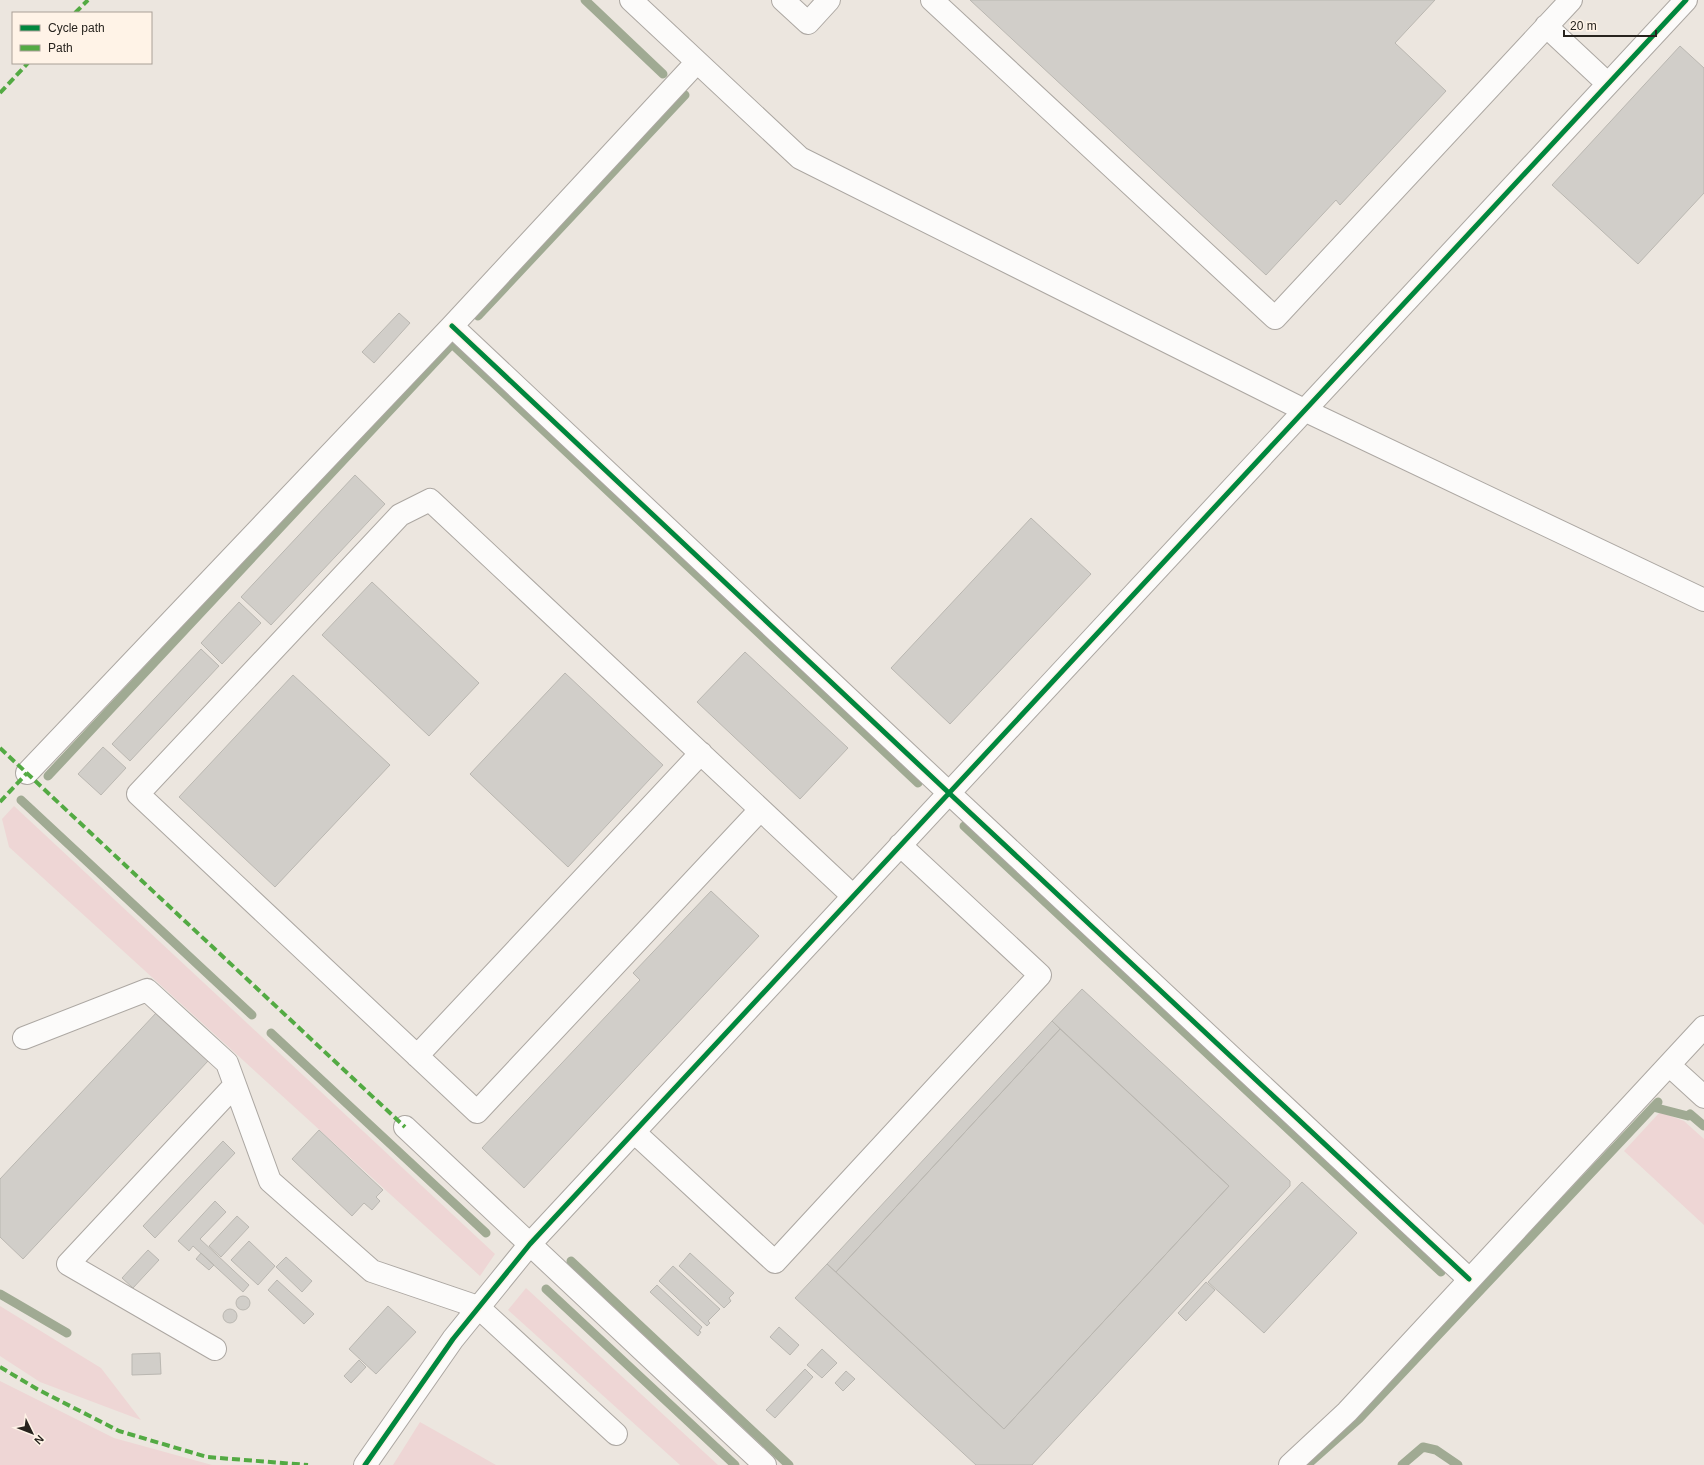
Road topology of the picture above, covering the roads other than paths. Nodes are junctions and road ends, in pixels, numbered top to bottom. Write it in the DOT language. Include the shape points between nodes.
graph roads {
  1 [pos="631,0"];
  2 [pos="783,0"];
  3 [pos="829,0"];
  4 [pos="932,0"];
  5 [pos="1571,0"];
  6 [pos="1686,0"];
  7 [pos="1546,26"];
  8 [pos="697,62"];
  9 [pos="1608,84"];
  10 [pos="452,326"];
  11 [pos="1304,410"];
  12 [pos="1704,600"];
  13 [pos="701,753"];
  14 [pos="27,773"];
  15 [pos="948,793"];
  16 [pos="760,810"];
  17 [pos="900,845"];
  18 [pos="853,896"];
  19 [pos="1704,1027"];
  20 [pos="24,1038"];
  21 [pos="417,1056"];
  22 [pos="1669,1065"];
  23 [pos="235,1085"];
  24 [pos="1704,1097"];
  25 [pos="405,1127"];
  26 [pos="634,1132"];
  27 [pos="530,1244"];
  28 [pos="1470,1279"];
  29 [pos="478,1307"];
  30 [pos="215,1349"];
  31 [pos="616,1434"];
  32 [pos="365,1465"];
  33 [pos="765,1465"];
  34 [pos="1290,1465"];
  1 -- 8 [label="street"];
  2 -- 3 [label="street" via="808,23"];
  4 -- 7 [label="street" via="1275,318"];
  5 -- 7 [label="street"];
  6 -- 9 [label="street"];
  7 -- 9 [label="street"];
  8 -- 10 [label="street"];
  8 -- 11 [label="street" via="800,158"];
  9 -- 11 [label="street"];
  10 -- 14 [label="street"];
  10 -- 15 [label="street"];
  11 -- 12 [label="street"];
  11 -- 15 [label="street"];
  13 -- 16 [label="street"];
  13 -- 21 [label="street"];
  13 -- 21 [label="street" via="430,500 400,515 138,794"];
  15 -- 17 [label="street"];
  15 -- 28 [label="street"];
  16 -- 18 [label="street"];
  16 -- 21 [label="street" via="477,1112"];
  17 -- 18 [label="street"];
  17 -- 26 [label="street" via="1040,975 775,1262"];
  18 -- 26 [label="street"];
  19 -- 22 [label="street"];
  20 -- 23 [label="street" via="146,990 227,1063"];
  22 -- 24 [label="street"];
  22 -- 28 [label="street"];
  23 -- 29 [label="street" via="270,1181 372,1271"];
  23 -- 30 [label="street" via="68,1264"];
  25 -- 27 [label="street"];
  26 -- 27 [label="street"];
  27 -- 29 [label="street"];
  27 -- 33 [label="street"];
  28 -- 34 [label="street" via="1346,1412"];
  29 -- 31 [label="street"];
  29 -- 32 [label="street"];
}
